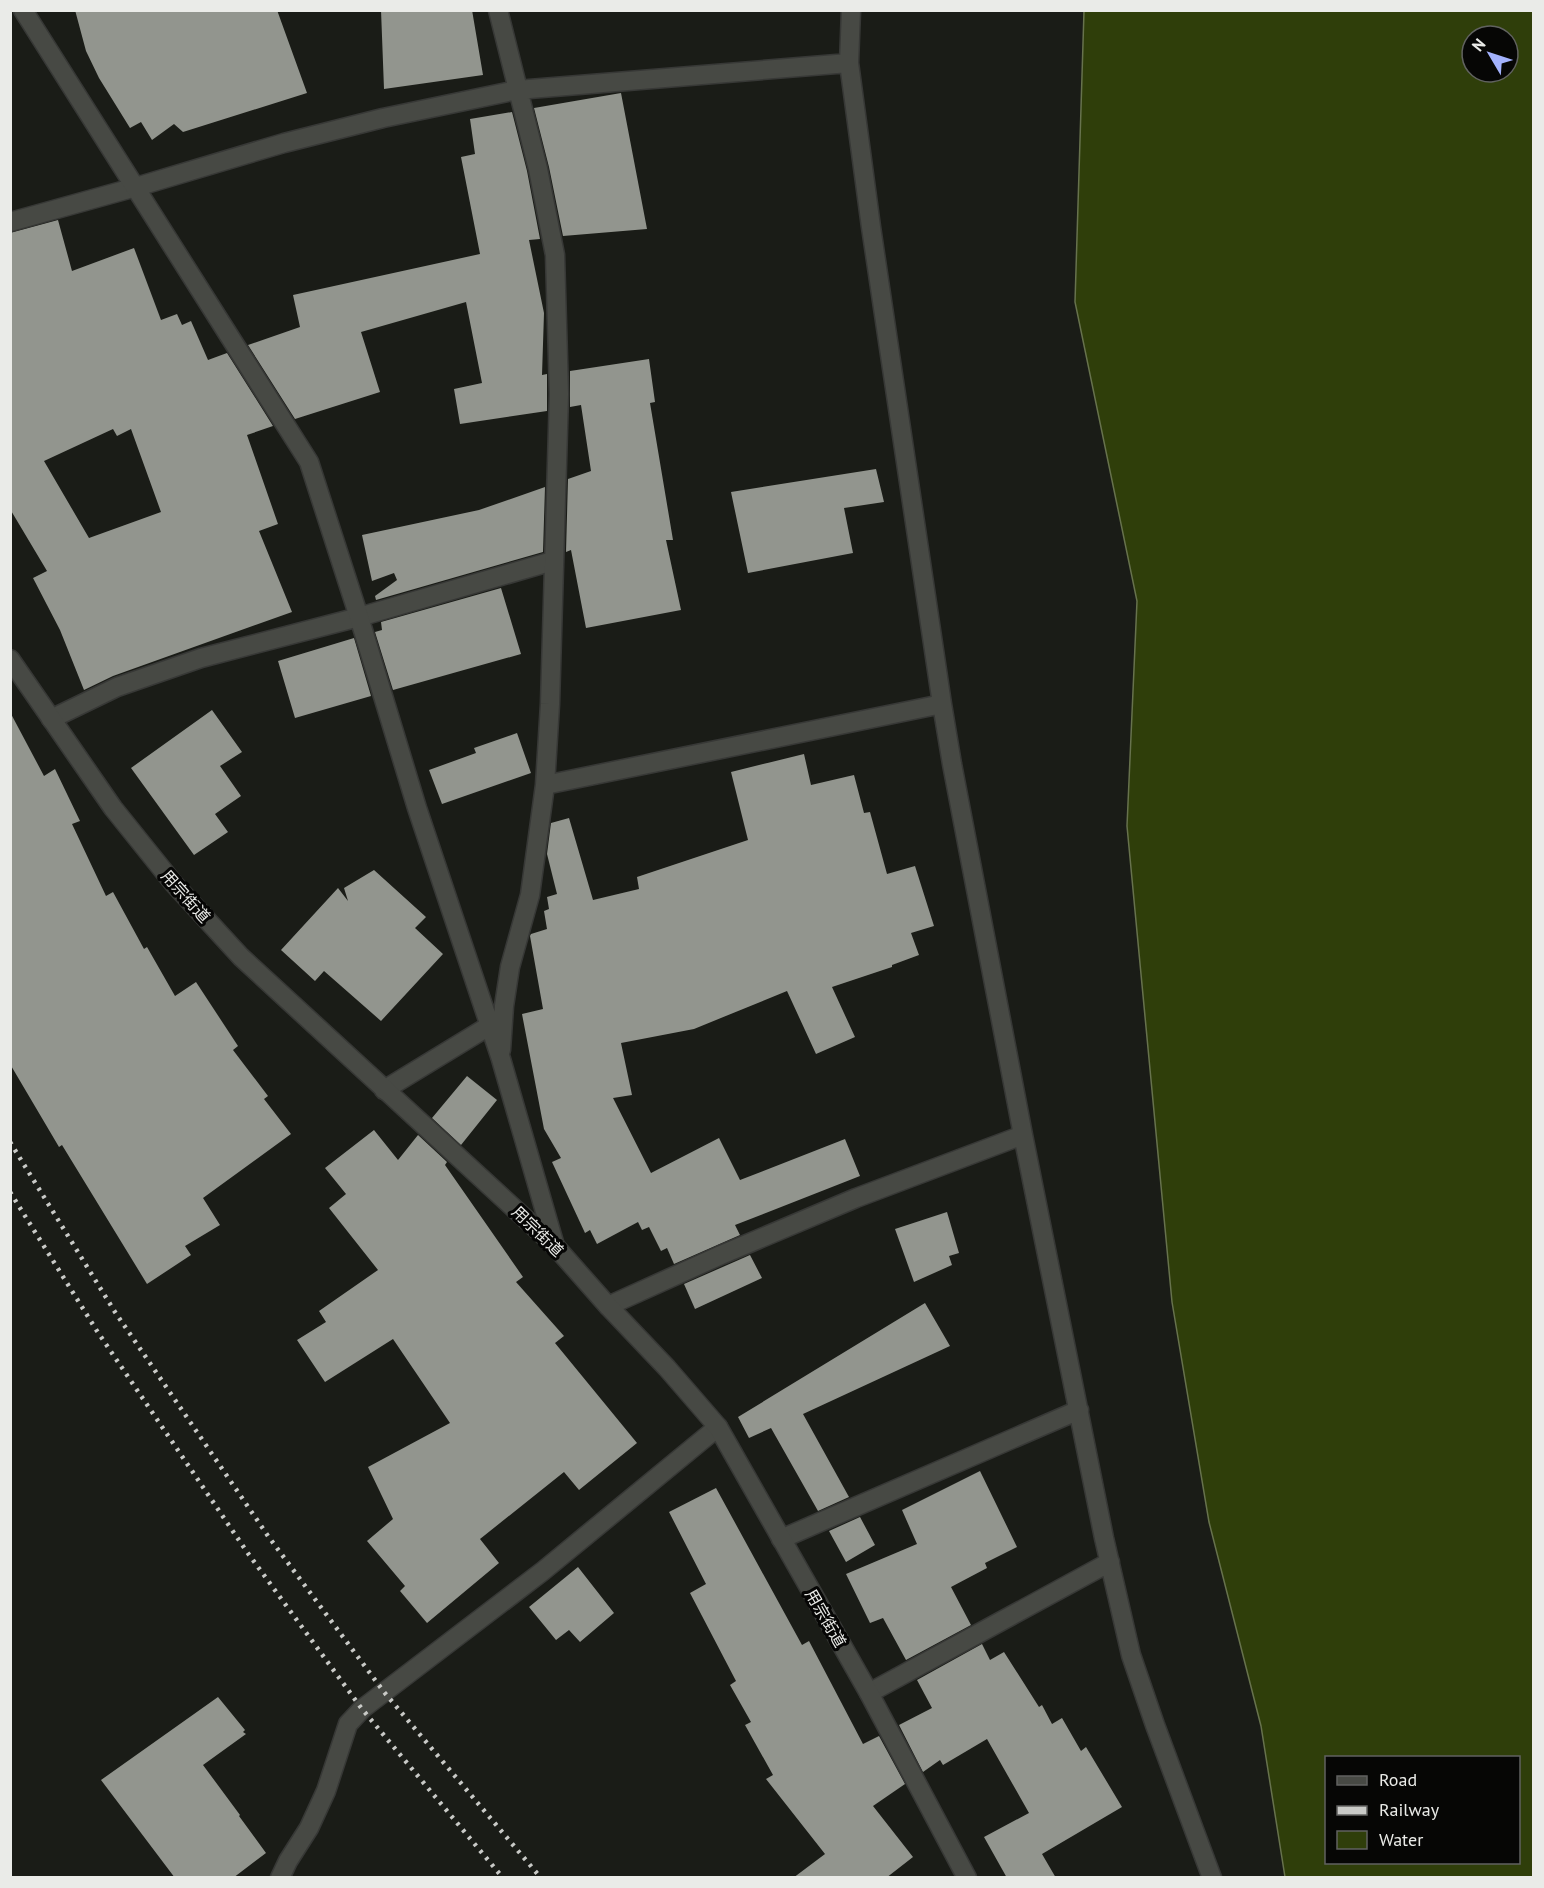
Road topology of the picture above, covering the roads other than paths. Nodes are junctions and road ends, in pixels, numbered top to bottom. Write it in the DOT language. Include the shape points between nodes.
graph roads {
  1 [pos="23,10"];
  2 [pos="498,10"];
  3 [pos="851,10"];
  4 [pos="849,63"];
  5 [pos="517,90"];
  6 [pos="136,187"];
  7 [pos="10,222"];
  8 [pos="553,561"];
  9 [pos="359,617"];
  10 [pos="10,659"];
  11 [pos="942,704"];
  12 [pos="51,719"];
  13 [pos="544,785"];
  14 [pos="489,1026"];
  15 [pos="501,1059"];
  16 [pos="384,1090"];
  17 [pos="1023,1135"];
  18 [pos="555,1246"];
  19 [pos="608,1306"];
  20 [pos="1079,1410"];
  21 [pos="717,1427"];
  22 [pos="781,1539"];
  23 [pos="1110,1562"];
  24 [pos="870,1693"];
  25 [pos="280,1878"];
  26 [pos="967,1878"];
  27 [pos="1212,1878"];
  1 -- 6 [label="street"];
  2 -- 5 [label="street"];
  3 -- 4 [label="street"];
  4 -- 5 [label="street"];
  4 -- 11 [label="street"];
  5 -- 6 [label="street" via="372,120"];
  5 -- 8 [label="street" via="555,255 559,394"];
  6 -- 7 [label="street"];
  6 -- 9 [label="street" via="309,462"];
  8 -- 9 [label="street"];
  8 -- 13 [label="street"];
  9 -- 12 [label="street" via="201,658 117,687"];
  9 -- 14 [label="street"];
  10 -- 12 [label="street, 用宗街道"];
  11 -- 13 [label="street"];
  11 -- 17 [label="street"];
  12 -- 16 [label="street, 用宗街道" via="113,808 174,884 241,957"];
  13 -- 15 [label="street" via="530,895 505,996"];
  14 -- 15 [label="street"];
  14 -- 16 [label="street"];
  15 -- 18 [label="street"];
  16 -- 18 [label="street, 用宗街道"];
  17 -- 19 [label="street" via="836,1207"];
  17 -- 20 [label="street"];
  18 -- 19 [label="street, 用宗街道"];
  19 -- 21 [label="street, 用宗街道"];
  20 -- 22 [label="street"];
  20 -- 23 [label="street"];
  21 -- 22 [label="street, 用宗街道"];
  21 -- 25 [label="street" via="543,1571 362,1709 348,1724 326,1791"];
  22 -- 24 [label="street, 用宗街道"];
  23 -- 24 [label="street"];
  23 -- 27 [label="street" via="1131,1655"];
  24 -- 26 [label="street, 用宗街道"];
}
